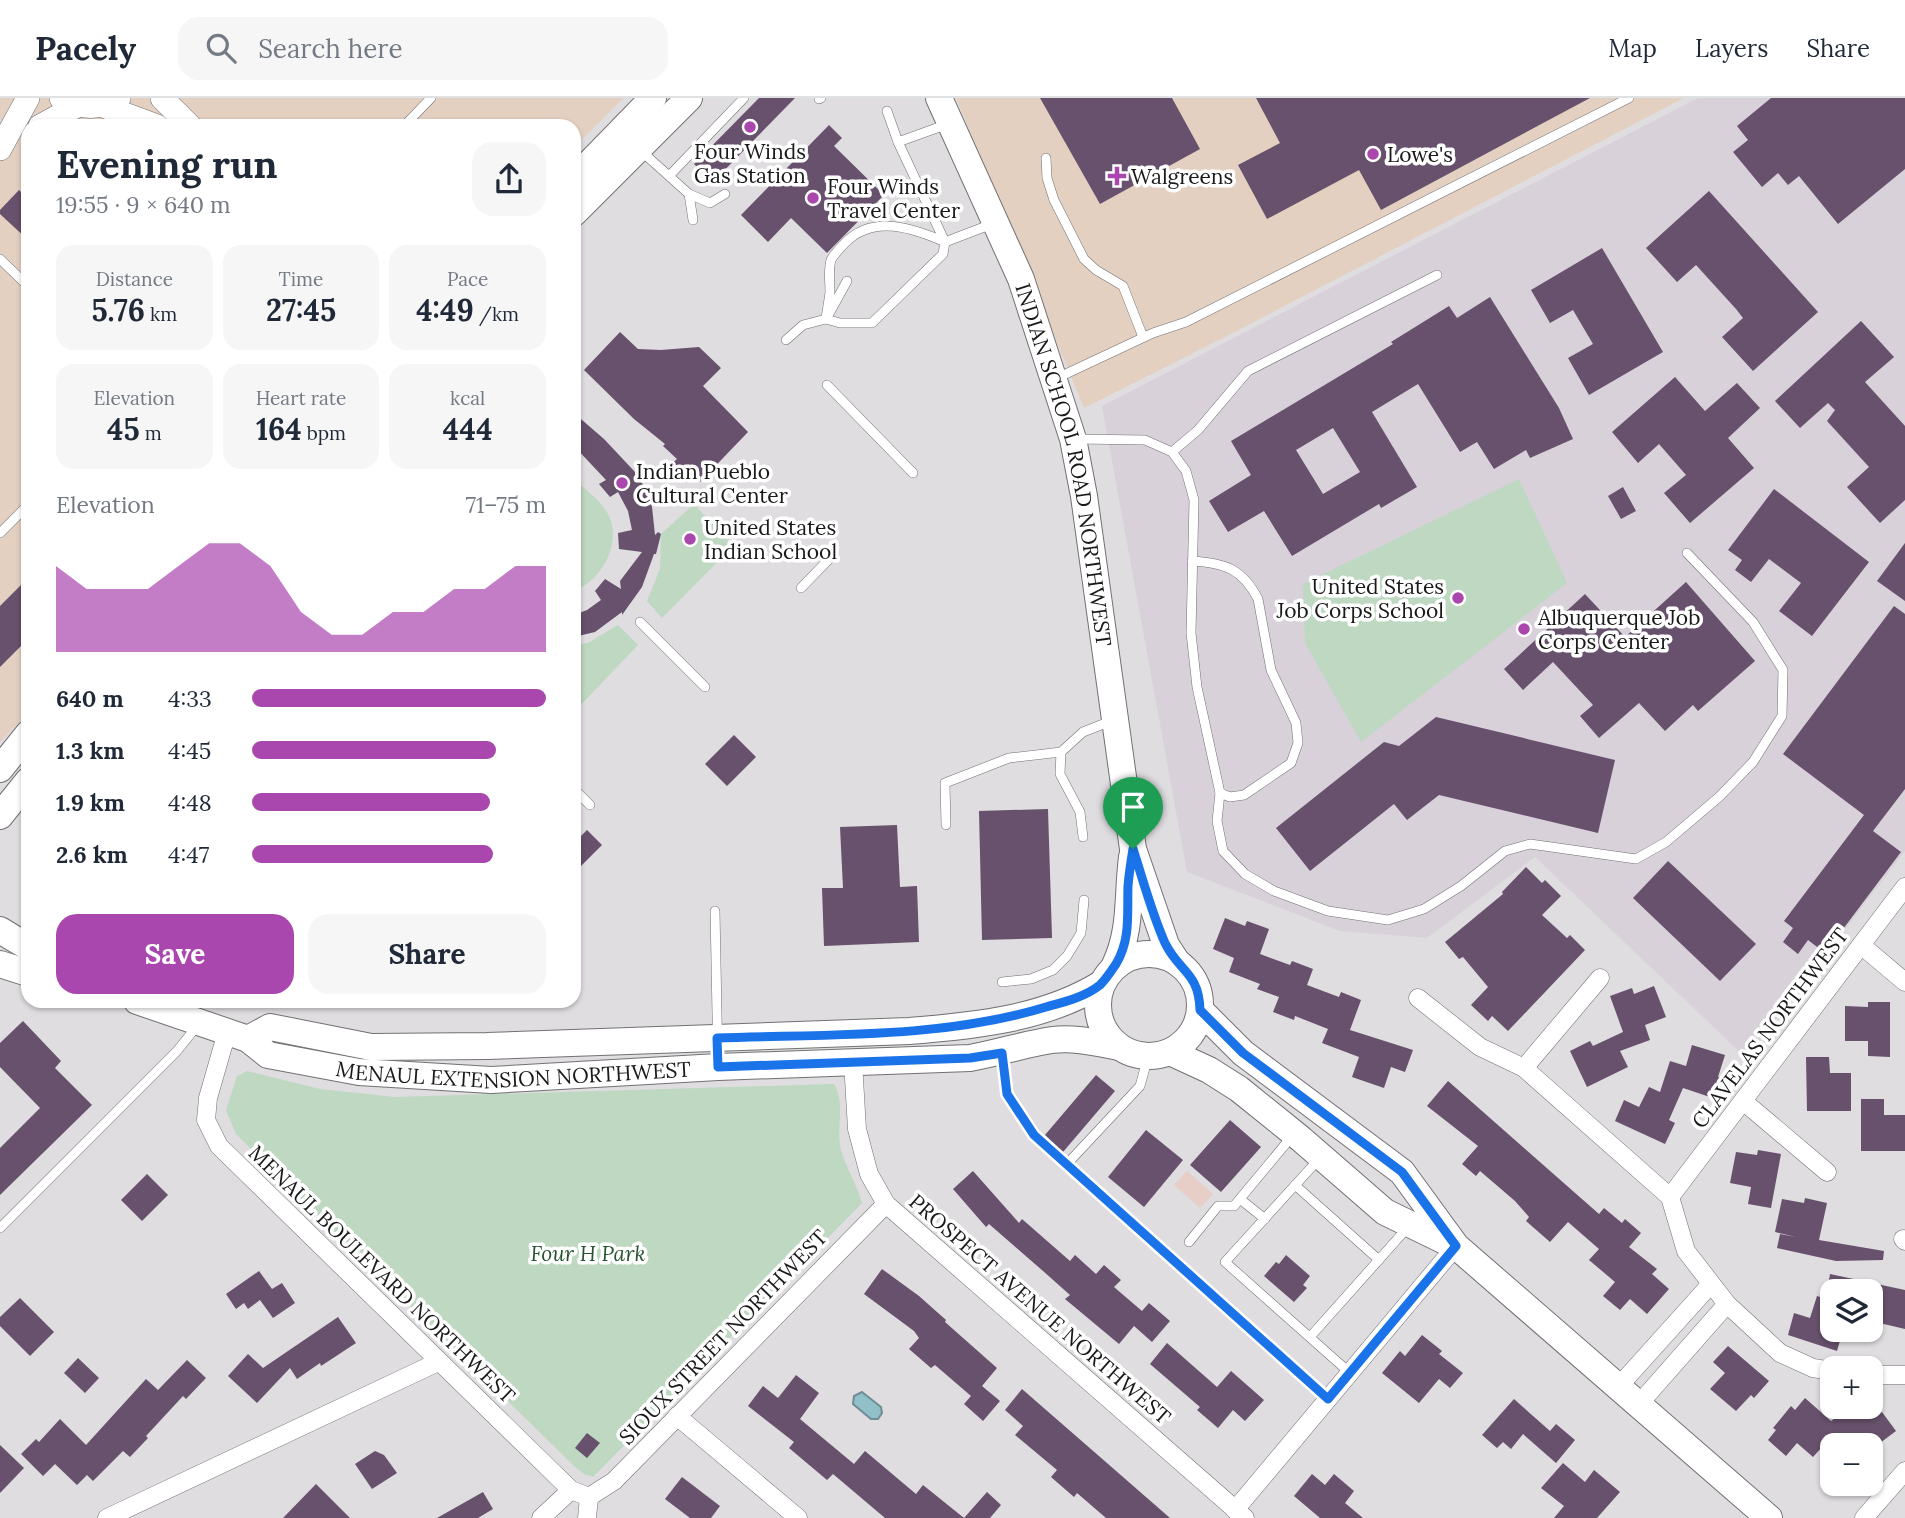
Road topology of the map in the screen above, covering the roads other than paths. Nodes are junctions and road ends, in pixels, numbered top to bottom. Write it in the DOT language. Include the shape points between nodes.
graph roads {
  1 [pos="28,98"];
  2 [pos="162,98"];
  3 [pos="431,98"];
  4 [pos="653,98"];
  5 [pos="689,98"];
  6 [pos="744,98"];
  7 [pos="939,98"];
  8 [pos="1629,98"];
  9 [pos="69,102"];
  10 [pos="111,102"];
  11 [pos="887,111"];
  12 [pos="48,119"];
  13 [pos="146,119"];
  14 [pos="183,119"];
  15 [pos="411,119"];
  16 [pos="950,123"];
  17 [pos="21,138"];
  18 [pos="629,140"];
  19 [pos="898,142"];
  20 [pos="0,151"];
  21 [pos="1046,158"];
  22 [pos="581,174"];
  23 [pos="670,175"];
  24 [pos="689,194"];
  25 [pos="725,194"];
  26 [pos="581,204"];
  27 [pos="693,220"];
  28 [pos="995,223"];
  29 [pos="945,242"];
  30 [pos="0,259"];
  31 [pos="1437,275"];
  32 [pos="21,279"];
  33 [pos="847,281"];
  34 [pos="826,319"];
  35 [pos="1143,337"];
  36 [pos="786,340"];
  37 [pos="1054,380"];
  38 [pos="827,386"];
  39 [pos="1073,439"];
  40 [pos="1172,452"];
  41 [pos="913,473"];
  42 [pos="21,512"];
  43 [pos="0,533"];
  44 [pos="1687,553"];
  45 [pos="834,554"];
  46 [pos="1192,561"];
  47 [pos="801,588"];
  48 [pos="640,622"];
  49 [pos="705,687"];
  50 [pos="1116,720"];
  51 [pos="21,743"];
  52 [pos="1061,752"];
  53 [pos="0,769"];
  54 [pos="21,790"];
  55 [pos="1220,793"];
  56 [pos="581,796"];
  57 [pos="590,805"];
  58 [pos="0,816"];
  59 [pos="946,825"];
  60 [pos="1083,837"];
  61 [pos="1133,849"];
  62 [pos="1905,887"];
  63 [pos="1084,901"];
  64 [pos="715,911"];
  65 [pos="0,930"];
  66 [pos="21,943"];
  67 [pos="1861,945"];
  68 [pos="1177,961"];
  69 [pos="0,964"];
  70 [pos="21,971"];
  71 [pos="1108,975"];
  72 [pos="1600,978"];
  73 [pos="1002,982"];
  74 [pos="1905,982"];
  75 [pos="1418,998"];
  76 [pos="158,1008"];
  77 [pos="1200,1010"];
  78 [pos="201,1022"];
  79 [pos="238,1035"];
  80 [pos="717,1038"];
  81 [pos="1119,1047"];
  82 [pos="1002,1053"];
  83 [pos="1159,1054"];
  84 [pos="853,1062"];
  85 [pos="718,1067"];
  86 [pos="1524,1068"];
  87 [pos="1743,1101"];
  88 [pos="1294,1133"];
  89 [pos="1321,1156"];
  90 [pos="1067,1164"];
  91 [pos="1827,1172"];
  92 [pos="1295,1185"];
  93 [pos="1670,1197"];
  94 [pos="1240,1199"];
  95 [pos="886,1204"];
  96 [pos="1265,1219"];
  97 [pos="1411,1224"];
  98 [pos="0,1228"];
  99 [pos="1189,1242"];
  100 [pos="1456,1246"];
  101 [pos="1379,1260"];
  102 [pos="1710,1285"];
  103 [pos="1727,1304"];
  104 [pos="1310,1337"];
  105 [pos="438,1362"];
  106 [pos="1820,1369"];
  107 [pos="1350,1373"];
  108 [pos="1883,1375"];
  109 [pos="1905,1375"];
  110 [pos="1619,1386"];
  111 [pos="1328,1399"];
  112 [pos="1639,1404"];
  113 [pos="677,1416"];
  114 [pos="1905,1471"];
  115 [pos="571,1490"];
  116 [pos="589,1497"];
  117 [pos="1240,1514"];
  118 [pos="107,1518"];
  119 [pos="541,1518"];
  120 [pos="587,1518"];
  121 [pos="798,1518"];
  122 [pos="1769,1518"];
  123 [pos="1864,1518"];
  1 -- 20 [label="street"];
  2 -- 14 [label="street"];
  3 -- 15 [label="lane"];
  4 -- 18 [label="main road"];
  5 -- 18 [label="main road"];
  6 -- 23 [label="lane"];
  7 -- 16 [label="main road, INDIAN SCHOOL ROAD NORTHWEST"];
  8 -- 35 [label="lane" via="1186,322"];
  9 -- 10 [label="street"];
  9 -- 12 [label="street"];
  10 -- 13 [label="street"];
  11 -- 19 [label="lane"];
  16 -- 19 [label="lane"];
  16 -- 28 [label="main road, INDIAN SCHOOL ROAD NORTHWEST"];
  17 -- 20 [label="street"];
  18 -- 22 [label="main road"];
  18 -- 23 [label="lane"];
  18 -- 26 [label="main road"];
  19 -- 29 [label="lane"];
  21 -- 35 [label="lane" via="1054,200 1084,259 1123,286"];
  23 -- 24 [label="lane"];
  24 -- 25 [label="lane" via="710,203"];
  24 -- 27 [label="lane"];
  28 -- 29 [label="lane"];
  28 -- 37 [label="main road, INDIAN SCHOOL ROAD NORTHWEST" via="1021,279"];
  29 -- 34 [label="lane" via="943,254 872,323"];
  29 -- 34 [label="lane" via="919,231 883,226 854,234 832,257"];
  30 -- 32 [label="lane"];
  31 -- 40 [label="lane" via="1248,371 1198,430"];
  33 -- 34 [label="lane"];
  34 -- 36 [label="lane" via="803,325"];
  35 -- 37 [label="lane"];
  37 -- 39 [label="main road, INDIAN SCHOOL ROAD NORTHWEST"];
  38 -- 41 [label="lane"];
  39 -- 40 [label="lane" via="1145,440"];
  39 -- 50 [label="main road, INDIAN SCHOOL ROAD NORTHWEST"];
  40 -- 46 [label="lane" via="1186,471 1194,500"];
  42 -- 43 [label="lane"];
  44 -- 55 [label="lane" via="1753,622 1783,670 1782,716 1753,762 1719,797 1666,842 1636,859 1530,844 1505,851 1424,909 1388,920 1328,911 1274,891 1245,874 1223,851 1217,821"];
  45 -- 47 [label="lane"];
  46 -- 55 [label="lane" via="1191,634"];
  46 -- 55 [label="lane" via="1218,562 1253,589 1271,670 1296,723 1298,743 1290,763 1244,795"];
  48 -- 49 [label="lane"];
  50 -- 52 [label="lane" via="1083,732"];
  50 -- 61 [label="main road, INDIAN SCHOOL ROAD NORTHWEST"];
  51 -- 53 [label="main road"];
  52 -- 59 [label="lane" via="1009,758 944,783"];
  52 -- 60 [label="lane" via="1060,774 1080,812"];
  54 -- 58 [label="main road"];
  56 -- 57 [label="lane"];
  61 -- 68 [label="main road, INDIAN SCHOOL ROAD NORTHWEST" via="1166,945"];
  61 -- 71 [label="main road, INDIAN SCHOOL ROAD NORTHWEST" via="1128,928 1123,949"];
  62 -- 67 [label="street, CLAVELAS NORTHWEST"];
  63 -- 73 [label="lane" via="1081,933 1053,970 1031,979"];
  64 -- 80 [label="lane"];
  65 -- 66 [label="main road"];
  67 -- 74 [label="street"];
  67 -- 87 [label="street, CLAVELAS NORTHWEST"];
  68 -- 71 [label="main road" via="1145,953 1129,957"];
  68 -- 77 [label="main road" via="1196,983"];
  69 -- 70 [label="main road"];
  71 -- 80 [label="main road, MENAUL EXTENSION NORTHWEST" via="1081,996 1006,1019 961,1027"];
  71 -- 81 [label="main road" via="1097,1001 1099,1018"];
  72 -- 86 [label="street"];
  75 -- 86 [label="street" via="1480,1047"];
  76 -- 78 [label="main road"];
  77 -- 83 [label="main road" via="1191,1035"];
  77 -- 100 [label="main road" via="1243,1053 1402,1172"];
  78 -- 79 [label="main road"];
  78 -- 98 [label="lane"];
  79 -- 80 [label="main road, MENAUL EXTENSION NORTHWEST" via="270,1027 371,1047"];
  79 -- 85 [label="main road, MENAUL EXTENSION NORTHWEST" via="268,1055 359,1072 491,1080"];
  79 -- 105 [label="street, MENAUL BOULEVARD NORTHWEST" via="208,1098 206,1120 219,1146"];
  80 -- 85 [label="lane"];
  81 -- 82 [label="main road, MENAUL EXTENSION NORTHWEST" via="1054,1040"];
  81 -- 83 [label="main road" via="1133,1054"];
  82 -- 84 [label="main road, MENAUL EXTENSION NORTHWEST"];
  82 -- 90 [label="lane" via="1007,1094 1034,1135"];
  83 -- 88 [label="main road" via="1209,1069"];
  83 -- 90 [label="lane" via="1140,1086"];
  84 -- 85 [label="main road, MENAUL EXTENSION NORTHWEST"];
  84 -- 95 [label="street, PROSPECT AVENUE NORTHWEST" via="857,1129 869,1174"];
  86 -- 93 [label="street"];
  87 -- 91 [label="street"];
  87 -- 93 [label="street, CLAVELAS NORTHWEST"];
  88 -- 89 [label="main road"];
  88 -- 94 [label="lane"];
  89 -- 92 [label="lane"];
  89 -- 97 [label="main road" via="1385,1212"];
  90 -- 111 [label="lane"];
  92 -- 96 [label="lane"];
  92 -- 101 [label="lane"];
  93 -- 102 [label="street" via="1686,1251"];
  94 -- 96 [label="lane"];
  94 -- 99 [label="lane" via="1234,1206 1218,1206"];
  95 -- 113 [label="street, SIOUX STREET NORTHWEST"];
  95 -- 117 [label="street, PROSPECT AVENUE NORTHWEST"];
  96 -- 104 [label="lane" via="1225,1262"];
  97 -- 100 [label="main road"];
  97 -- 101 [label="lane"];
  100 -- 107 [label="street"];
  100 -- 110 [label="main road"];
  101 -- 104 [label="lane"];
  102 -- 103 [label="street"];
  102 -- 110 [label="street"];
  103 -- 106 [label="street" via="1780,1353"];
  103 -- 112 [label="street"];
  104 -- 107 [label="lane"];
  105 -- 115 [label="street, MENAUL BOULEVARD NORTHWEST"];
  105 -- 118 [label="street"];
  107 -- 111 [label="street"];
  108 -- 109 [label="street"];
  110 -- 112 [label="main road"];
  111 -- 117 [label="street"];
  112 -- 122 [label="main road"];
  113 -- 116 [label="street, SIOUX STREET NORTHWEST" via="614,1481"];
  113 -- 121 [label="street"];
  114 -- 123 [label="street"];
  115 -- 116 [label="street, MENAUL BOULEVARD NORTHWEST"];
  115 -- 119 [label="street"];
  116 -- 120 [label="street"];
}
